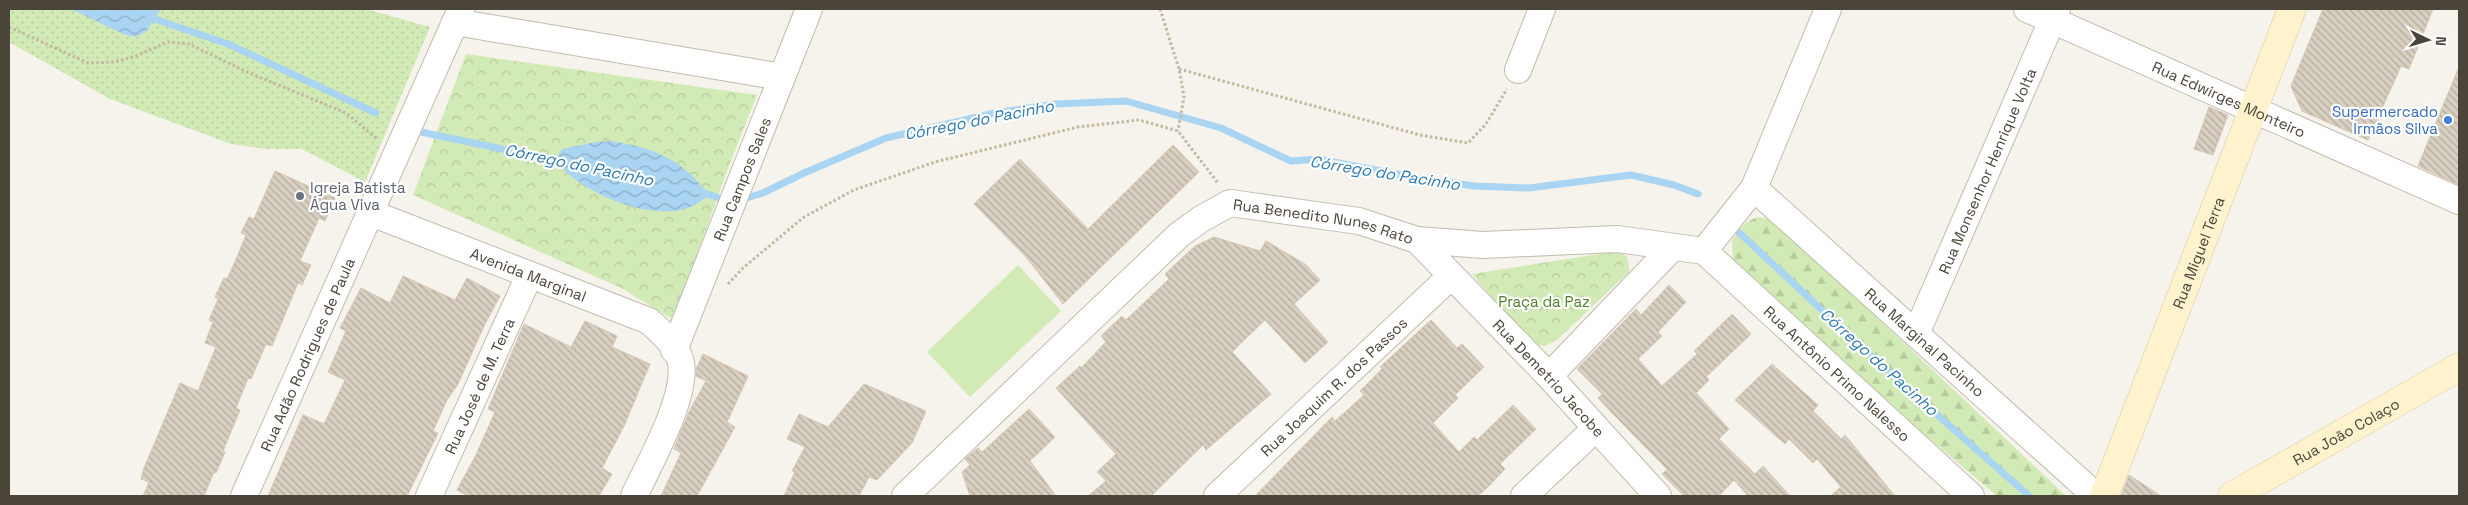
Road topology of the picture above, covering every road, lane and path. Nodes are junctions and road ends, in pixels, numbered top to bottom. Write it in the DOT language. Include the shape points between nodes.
graph roads {
  1 [pos="809,9"];
  2 [pos="1160,9"];
  3 [pos="1542,9"];
  4 [pos="1828,9"];
  5 [pos="2027,9"];
  6 [pos="2292,9"];
  7 [pos="2055,14"];
  8 [pos="458,15"];
  9 [pos="9,27"];
  10 [pos="1179,69"];
  11 [pos="1518,70"];
  12 [pos="782,76"];
  13 [pos="2252,107"];
  14 [pos="1178,131"];
  15 [pos="398,147"];
  16 [pos="1754,188"];
  17 [pos="2459,201"];
  18 [pos="1230,203"];
  19 [pos="371,214"];
  20 [pos="1417,240"];
  21 [pos="1711,241"];
  22 [pos="1673,247"];
  23 [pos="529,276"];
  24 [pos="1450,277"];
  25 [pos="723,289"];
  26 [pos="1916,334"];
  27 [pos="674,350"];
  28 [pos="2459,367"];
  29 [pos="1549,376"];
  30 [pos="1595,429"];
  31 [pos="244,496"];
  32 [pos="429,496"];
  33 [pos="634,496"];
  34 [pos="905,496"];
  35 [pos="1217,496"];
  36 [pos="1524,496"];
  37 [pos="1658,496"];
  38 [pos="1970,496"];
  39 [pos="2096,496"];
  40 [pos="2104,496"];
  41 [pos="2232,496"];
  1 -- 12 [label="street, Rua Campos Sales"];
  2 -- 10 [label="path"];
  3 -- 11 [label="street"];
  4 -- 16 [label="street"];
  5 -- 7 [label="street, Rua Edwirges Monteiro"];
  6 -- 13 [label="main road, Rua Miguel Terra"];
  7 -- 13 [label="street, Rua Edwirges Monteiro"];
  7 -- 26 [label="street, Rua Monsenhor Henrique Volta"];
  8 -- 12 [label="street"];
  8 -- 15 [label="street, Rua Adão Rodrigues de Paula"];
  9 -- 15 [label="path" via="88,63 134,58 168,42 189,44 346,113"];
  10 -- 11 [label="path" via="1420,135 1468,143 1486,124"];
  10 -- 14 [label="path" via="1184,97"];
  12 -- 27 [label="street, Rua Campos Sales"];
  13 -- 17 [label="street, Rua Edwirges Monteiro"];
  13 -- 40 [label="main road, Rua Miguel Terra"];
  14 -- 18 [label="path" via="1211,171"];
  14 -- 25 [label="path" via="1139,120 1078,127 935,162 854,190 804,217"];
  15 -- 19 [label="street, Rua Adão Rodrigues de Paula"];
  16 -- 21 [label="street"];
  16 -- 26 [label="street, Rua Marginal Pacinho"];
  18 -- 20 [label="street, Rua Benedito Nunes Rato" via="1359,221"];
  18 -- 34 [label="street, Rua Benedito Nunes Rato" via="1179,235"];
  19 -- 23 [label="street, Avenida Marginal"];
  19 -- 31 [label="street, Rua Adão Rodrigues de Paula"];
  20 -- 22 [label="street, Rua Benedito Nunes Rato" via="1483,245 1617,239"];
  20 -- 24 [label="street, Rua Demetrio Jacobe"];
  21 -- 22 [label="street, Rua Benedito Nunes Rato"];
  21 -- 38 [label="street, Rua Antônio Primo Nalesso"];
  22 -- 29 [label="street"];
  23 -- 27 [label="street, Avenida Marginal" via="649,322 666,336"];
  23 -- 32 [label="street, Rua José de M. Terra"];
  24 -- 29 [label="street, Rua Demetrio Jacobe"];
  24 -- 35 [label="street, Rua Joaquim R. dos Passos"];
  26 -- 39 [label="street, Rua Marginal Pacinho"];
  27 -- 33 [label="street" via="681,363 680,388"];
  28 -- 41 [label="main road, Rua João Colaço"];
  29 -- 30 [label="street, Rua Demetrio Jacobe"];
  30 -- 36 [label="street"];
  30 -- 37 [label="street, Rua Demetrio Jacobe"];
}
